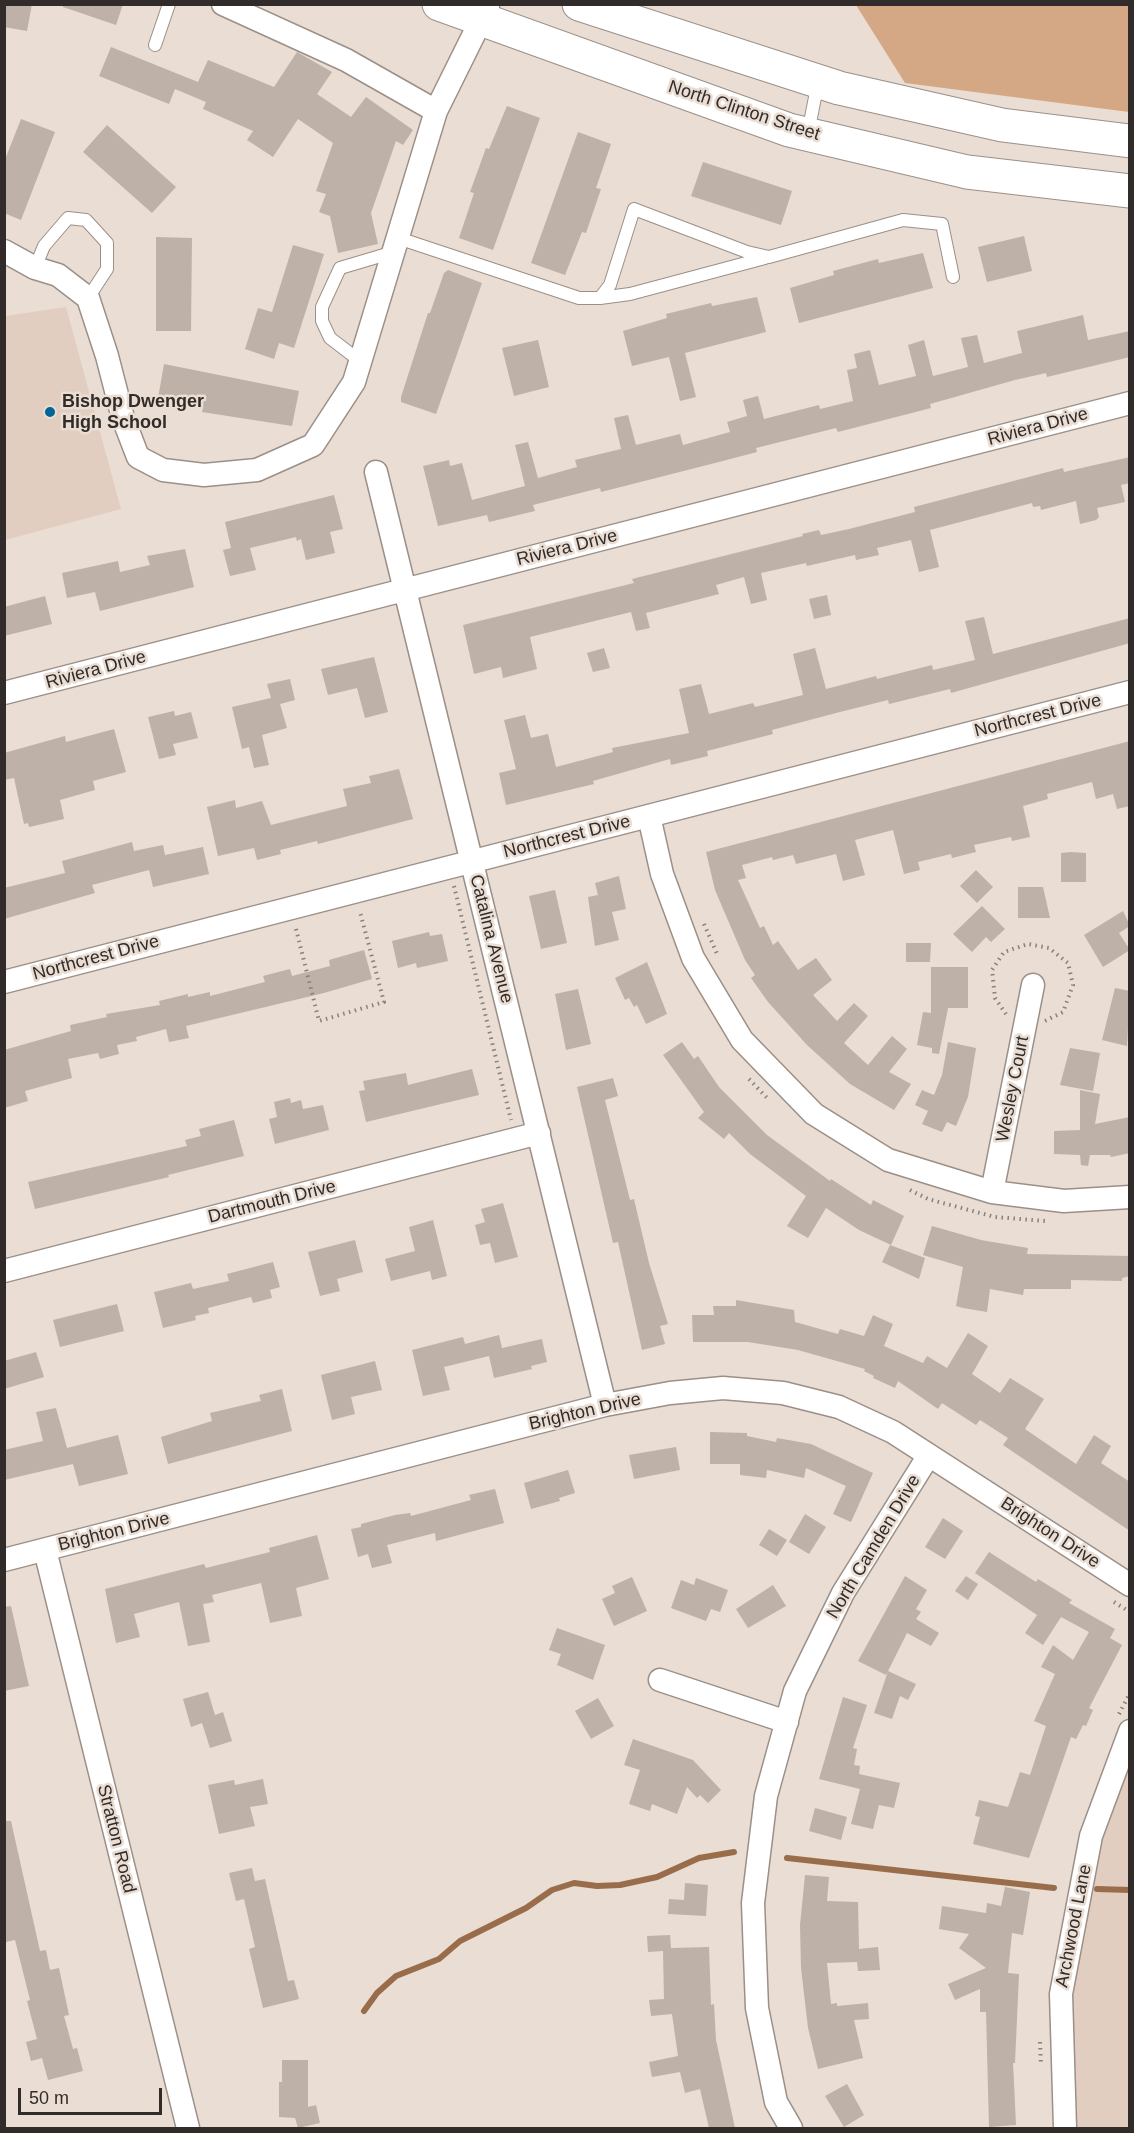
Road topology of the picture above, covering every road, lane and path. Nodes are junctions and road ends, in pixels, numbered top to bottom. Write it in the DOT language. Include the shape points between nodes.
graph roads {
  1 [pos="169,4"];
  2 [pos="223,4"];
  3 [pos="439,4"];
  4 [pos="579,4"];
  5 [pos="486,12"];
  6 [pos="154,45"];
  7 [pos="818,82"];
  8 [pos="436,111"];
  9 [pos="808,134"];
  10 [pos="1130,141"];
  11 [pos="1130,191"];
  12 [pos="396,245"];
  13 [pos="4,251"];
  14 [pos="768,257"];
  15 [pos="35,267"];
  16 [pos="953,277"];
  17 [pos="88,297"];
  18 [pos="600,298"];
  19 [pos="360,361"];
  20 [pos="1130,403"];
  21 [pos="376,472"];
  22 [pos="405,590"];
  23 [pos="1130,692"];
  24 [pos="4,693"];
  25 [pos="649,816"];
  26 [pos="472,861"];
  27 [pos="450,867"];
  28 [pos="360,912"];
  29 [pos="700,914"];
  30 [pos="296,928"];
  31 [pos="722,966"];
  32 [pos="4,982"];
  33 [pos="1034,985"];
  34 [pos="1008,1017"];
  35 [pos="1042,1023"];
  36 [pos="743,1072"];
  37 [pos="775,1105"];
  38 [pos="500,1125"];
  39 [pos="539,1133"];
  40 [pos="908,1189"];
  41 [pos="992,1192"];
  42 [pos="1130,1197"];
  43 [pos="1051,1222"];
  44 [pos="4,1271"];
  45 [pos="605,1405"];
  46 [pos="929,1455"];
  47 [pos="45,1550"];
  48 [pos="4,1560"];
  49 [pos="1130,1585"];
  50 [pos="1110,1599"];
  51 [pos="1130,1612"];
  52 [pos="660,1680"];
  53 [pos="787,1722"];
  54 [pos="1130,1731"];
  55 [pos="188,2128"];
  56 [pos="791,2128"];
  57 [pos="1065,2128"];
  1 -- 6 [label="lane"];
  2 -- 8 [label="street" via="346,60"];
  3 -- 5 [label="main road, North Clinton Street"];
  4 -- 7 [label="main road"];
  5 -- 8 [label="street"];
  5 -- 9 [label="main road, North Clinton Street"];
  7 -- 9 [label="lane"];
  7 -- 10 [label="main road" via="1002,125"];
  8 -- 12 [label="street"];
  9 -- 11 [label="main road, North Clinton Street" via="967,172"];
  12 -- 18 [label="lane" via="579,298"];
  12 -- 19 [label="street"];
  12 -- 19 [label="lane" via="340,268 322,307 322,321 330,338"];
  13 -- 15 [label="street"];
  14 -- 16 [label="lane" via="903,220 942,224"];
  14 -- 18 [label="lane" via="630,294"];
  14 -- 18 [label="lane" via="634,209 610,285"];
  15 -- 17 [label="street" via="58,275"];
  15 -- 17 [label="lane" via="44,246 68,218 86,220 107,243 106,269"];
  17 -- 19 [label="street" via="138,457 163,470 204,475 257,470 313,445 354,382"];
  20 -- 22 [label="street, Riviera Drive"];
  21 -- 22 [label="street, Catalina Avenue"];
  22 -- 24 [label="street, Riviera Drive"];
  22 -- 26 [label="street, Catalina Avenue"];
  23 -- 25 [label="street, Northcrest Drive"];
  25 -- 26 [label="street, Northcrest Drive"];
  25 -- 41 [label="street" via="662,874 693,958 742,1040 814,1114 888,1160"];
  26 -- 27 [label="street, Northcrest Drive"];
  26 -- 39 [label="street, Catalina Avenue"];
  27 -- 32 [label="street, Northcrest Drive"];
  27 -- 38 [label="path" via="512,1122"];
  28 -- 30 [label="path" via="384,1002 319,1021"];
  29 -- 31 [label="path"];
  33 -- 41 [label="street, Wesley Court"];
  34 -- 35 [label="path" via="995,998 992,970 1004,952 1028,944 1049,948 1068,963 1073,985 1063,1012"];
  36 -- 37 [label="path"];
  39 -- 44 [label="street, Dartmouth Drive"];
  39 -- 45 [label="street, Catalina Avenue"];
  40 -- 43 [label="path" via="928,1199 995,1217"];
  41 -- 42 [label="street" via="1064,1201"];
  45 -- 46 [label="street, Brighton Drive" via="723,1388 783,1393 839,1407 893,1432"];
  45 -- 47 [label="street, Brighton Drive"];
  46 -- 49 [label="street, Brighton Drive"];
  46 -- 53 [label="street, North Camden Drive" via="843,1593 795,1692"];
  47 -- 48 [label="street, Brighton Drive"];
  47 -- 55 [label="street, Stratton Road"];
  50 -- 51 [label="path"];
  52 -- 53 [label="street"];
  53 -- 56 [label="street, North Camden Drive" via="766,1796 753,1903 757,2008 776,2102"];
  54 -- 57 [label="street, Archwood Lane" via="1091,1836 1061,1994"];
}
